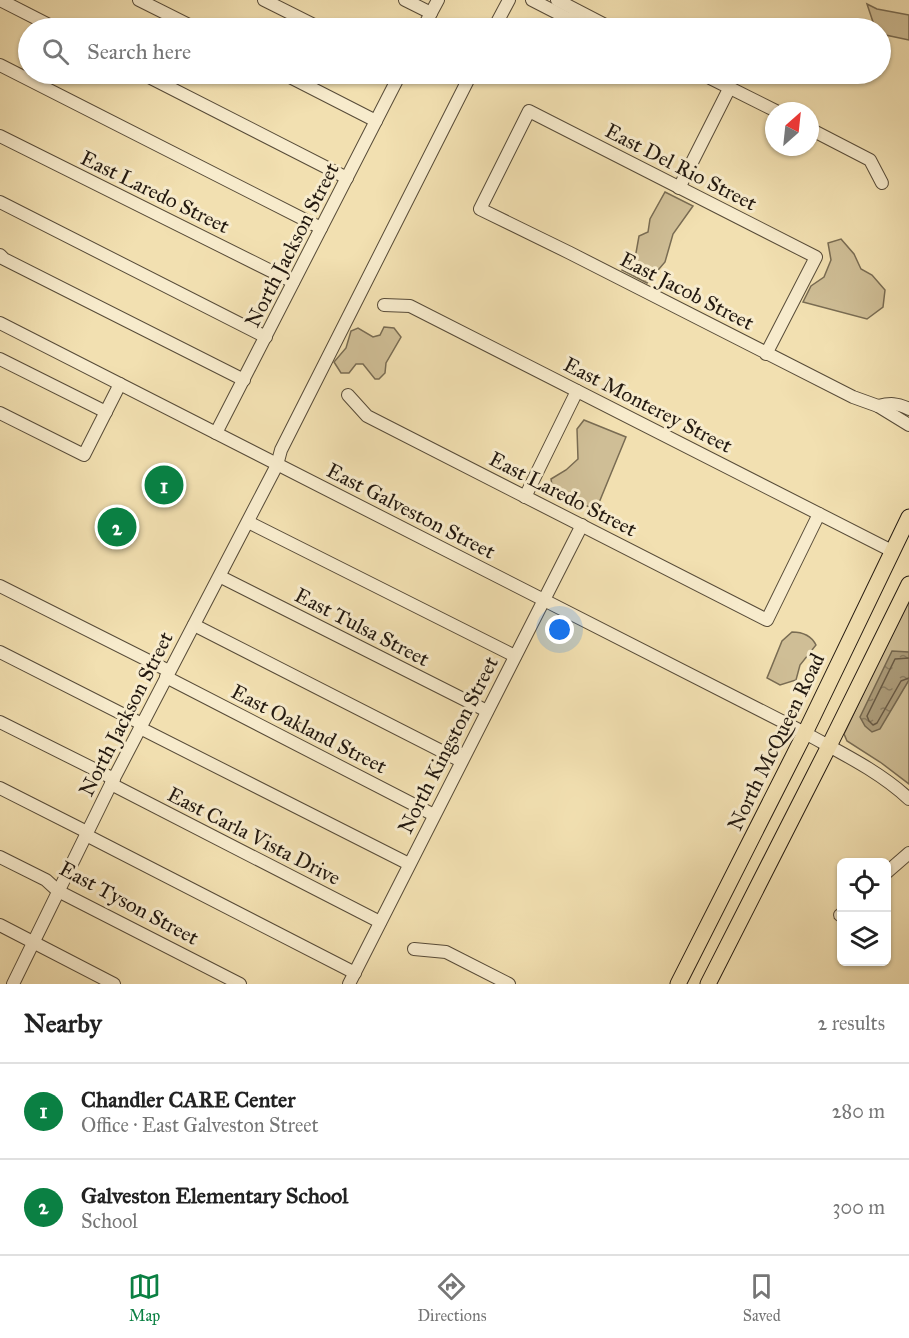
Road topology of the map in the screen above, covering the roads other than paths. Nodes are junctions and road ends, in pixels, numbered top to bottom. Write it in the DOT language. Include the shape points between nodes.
graph roads {
  1 [pos="0,0"];
  2 [pos="139,0"];
  3 [pos="264,0"];
  4 [pos="405,0"];
  5 [pos="438,0"];
  6 [pos="509,0"];
  7 [pos="532,0"];
  8 [pos="558,0"];
  9 [pos="431,13"];
  10 [pos="35,18"];
  11 [pos="175,18"];
  12 [pos="300,18"];
  13 [pos="428,18"];
  14 [pos="499,18"];
  15 [pos="566,18"];
  16 [pos="590,18"];
  17 [pos="0,65"];
  18 [pos="18,74"];
  19 [pos="37,84"];
  20 [pos="163,84"];
  21 [pos="304,84"];
  22 [pos="395,84"];
  23 [pos="466,84"];
  24 [pos="724,84"];
  25 [pos="730,87"];
  26 [pos="765,105"];
  27 [pos="376,121"];
  28 [pos="819,134"];
  29 [pos="0,136"];
  30 [pos="347,178"];
  31 [pos="882,183"];
  32 [pos="679,188"];
  33 [pos="0,202"];
  34 [pos="480,209"];
  35 [pos="321,228"];
  36 [pos="0,255"];
  37 [pos="293,282"];
  38 [pos="384,305"];
  39 [pos="0,323"];
  40 [pos="266,337"];
  41 [pos="766,354"];
  42 [pos="0,359"];
  43 [pos="244,380"];
  44 [pos="120,384"];
  45 [pos="577,391"];
  46 [pos="348,395"];
  47 [pos="878,406"];
  48 [pos="909,409"];
  49 [pos="106,412"];
  50 [pos="0,413"];
  51 [pos="909,425"];
  52 [pos="216,433"];
  53 [pos="277,465"];
  54 [pos="525,497"];
  55 [pos="819,514"];
  56 [pos="909,517"];
  57 [pos="249,522"];
  58 [pos="582,525"];
  59 [pos="892,551"];
  60 [pos="221,577"];
  61 [pos="909,584"];
  62 [pos="0,586"];
  63 [pos="543,600"];
  64 [pos="194,625"];
  65 [pos="0,652"];
  66 [pos="515,656"];
  67 [pos="167,674"];
  68 [pos="487,711"];
  69 [pos="0,722"];
  70 [pos="141,726"];
  71 [pos="805,733"];
  72 [pos="829,746"];
  73 [pos="461,761"];
  74 [pos="112,782"];
  75 [pos="0,788"];
  76 [pos="909,799"];
  77 [pos="434,814"];
  78 [pos="87,834"];
  79 [pos="909,853"];
  80 [pos="0,857"];
  81 [pos="409,864"];
  82 [pos="891,869"];
  83 [pos="58,891"];
  84 [pos="380,922"];
  85 [pos="0,925"];
  86 [pos="33,943"];
  87 [pos="414,949"];
  88 [pos="352,978"];
  89 [pos="13,984"];
  90 [pos="114,984"];
  91 [pos="240,984"];
  92 [pos="509,984"];
  93 [pos="678,984"];
  94 [pos="708,984"];
  1 -- 10 [label="street"];
  2 -- 11 [label="street"];
  3 -- 12 [label="street"];
  4 -- 9 [label="street"];
  5 -- 9 [label="street"];
  6 -- 14 [label="street"];
  7 -- 15 [label="street"];
  8 -- 16 [label="street"];
  9 -- 13 [label="street"];
  17 -- 18 [label="street"];
  19 -- 35 [label="street"];
  20 -- 30 [label="street"];
  21 -- 27 [label="street"];
  22 -- 27 [label="street, North Jackson Street"];
  23 -- 53 [label="street, North Jackson Street" via="280,450"];
  24 -- 25 [label="street"];
  25 -- 26 [label="street"];
  25 -- 32 [label="street"];
  27 -- 30 [label="street, North Jackson Street"];
  28 -- 31 [label="street" via="870,160"];
  29 -- 37 [label="street, East Laredo Street"];
  30 -- 35 [label="street, North Jackson Street"];
  32 -- 34 [label="street, East Del Rio Street" via="529,111"];
  32 -- 41 [label="street, East Del Rio Street" via="816,257"];
  33 -- 40 [label="street"];
  34 -- 41 [label="street, East Jacob Street"];
  35 -- 37 [label="street, North Jackson Street"];
  36 -- 43 [label="street"];
  37 -- 40 [label="street, North Jackson Street"];
  38 -- 45 [label="street, East Monterey Street" via="410,306"];
  39 -- 44 [label="street, East Galveston Street"];
  40 -- 43 [label="street, North Jackson Street"];
  41 -- 47 [label="street, East Jacob Street" via="853,398"];
  42 -- 49 [label="street"];
  43 -- 52 [label="street, North Jackson Street"];
  44 -- 49 [label="street"];
  44 -- 52 [label="street, East Galveston Street"];
  45 -- 54 [label="street"];
  45 -- 55 [label="street, East Monterey Street"];
  46 -- 54 [label="street, East Laredo Street" via="367,417"];
  47 -- 48 [label="street, East Jacob Street" via="898,403"];
  47 -- 51 [label="street, East Jacob Street"];
  49 -- 50 [label="street" via="84,455"];
  52 -- 53 [label="street, East Galveston Street"];
  53 -- 57 [label="street, North Jackson Street"];
  53 -- 63 [label="street, East Galveston Street"];
  54 -- 58 [label="street, East Laredo Street"];
  55 -- 58 [label="street, East Laredo Street" via="767,620"];
  55 -- 59 [label="street, East Monterey Street"];
  56 -- 59 [label="main road, North McQueen Road"];
  57 -- 60 [label="street, North Jackson Street"];
  57 -- 66 [label="street"];
  58 -- 63 [label="street, North Kingston Street"];
  59 -- 71 [label="main road, North McQueen Road"];
  60 -- 64 [label="street, North Jackson Street"];
  60 -- 68 [label="street, East Tulsa Street"];
  61 -- 72 [label="main road"];
  62 -- 67 [label="street, East Oakland Street"];
  63 -- 66 [label="street, North Kingston Street"];
  63 -- 71 [label="street, East Galveston Street"];
  64 -- 67 [label="street, North Jackson Street"];
  64 -- 73 [label="street"];
  65 -- 70 [label="street"];
  66 -- 68 [label="street, North Kingston Street"];
  67 -- 70 [label="street, North Jackson Street"];
  67 -- 77 [label="street, East Oakland Street"];
  68 -- 73 [label="street, North Kingston Street"];
  69 -- 74 [label="street, East Carla Vista Drive"];
  70 -- 74 [label="street, North Jackson Street"];
  70 -- 81 [label="street"];
  71 -- 72 [label="street, East Galveston Street"];
  71 -- 93 [label="main road, North McQueen Road"];
  72 -- 76 [label="street, East Galveston Street" via="894,785"];
  72 -- 94 [label="main road"];
  73 -- 77 [label="street, North Kingston Street"];
  74 -- 78 [label="street, North Jackson Street"];
  74 -- 84 [label="street, East Carla Vista Drive"];
  75 -- 78 [label="street"];
  77 -- 81 [label="street, North Kingston Street"];
  78 -- 83 [label="street, North Jackson Street"];
  78 -- 88 [label="street"];
  79 -- 82 [label="street"];
  80 -- 83 [label="street, East Tyson Street" via="46,880"];
  81 -- 84 [label="street, North Kingston Street"];
  83 -- 86 [label="street, North Jackson Street"];
  83 -- 91 [label="street, East Tyson Street"];
  84 -- 88 [label="street, North Kingston Street"];
  85 -- 86 [label="street"];
  86 -- 89 [label="street, North Jackson Street"];
  86 -- 90 [label="street"];
  87 -- 92 [label="street" via="446,952"];
}
